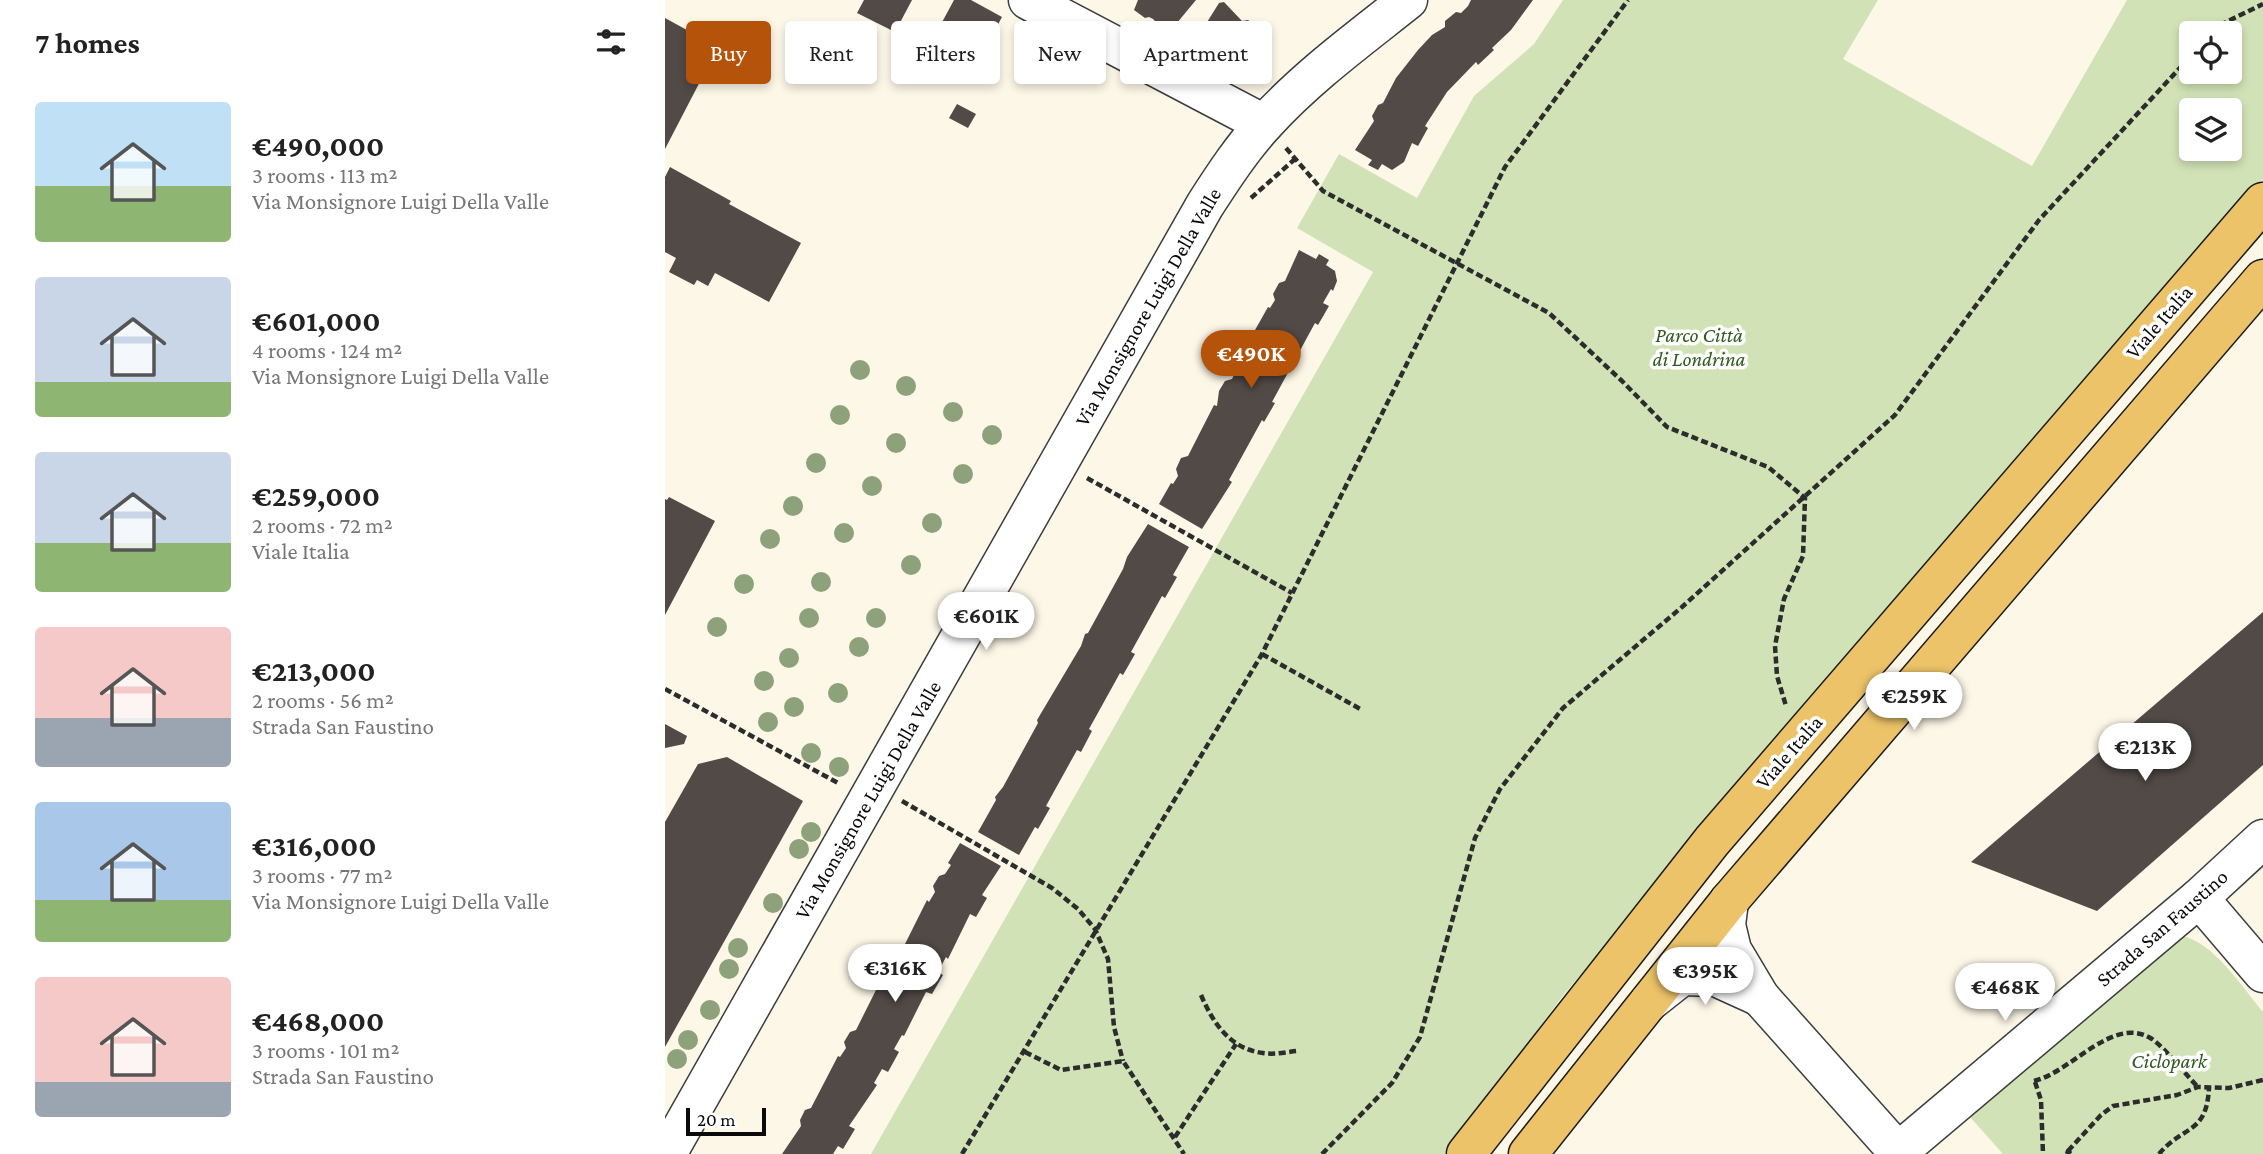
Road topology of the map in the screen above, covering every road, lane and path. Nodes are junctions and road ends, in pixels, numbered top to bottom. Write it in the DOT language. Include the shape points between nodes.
graph roads {
  1 [pos="1028,0"];
  2 [pos="1408,0"];
  3 [pos="1628,0"];
  4 [pos="2263,4"];
  5 [pos="2228,21"];
  6 [pos="2179,69"];
  7 [pos="1264,124"];
  8 [pos="2263,202"];
  9 [pos="1455,264"];
  10 [pos="2263,279"];
  11 [pos="1059,463"];
  12 [pos="1805,498"];
  13 [pos="1293,593"];
  14 [pos="1262,654"];
  15 [pos="665,689"];
  16 [pos="1362,710"];
  17 [pos="1789,714"];
  18 [pos="885,800"];
  19 [pos="2263,839"];
  20 [pos="2199,898"];
  21 [pos="1729,901"];
  22 [pos="1095,929"];
  23 [pos="2263,973"];
  24 [pos="1201,995"];
  25 [pos="1760,998"];
  26 [pos="1647,1003"];
  27 [pos="1236,1044"];
  28 [pos="1297,1051"];
  29 [pos="1025,1052"];
  30 [pos="1123,1061"];
  31 [pos="2019,1072"];
  32 [pos="2263,1080"];
  33 [pos="2198,1087"];
  34 [pos="2209,1087"];
  35 [pos="1175,1137"];
  36 [pos="2069,1153"];
  37 [pos="667,1154"];
  38 [pos="962,1154"];
  39 [pos="1184,1154"];
  40 [pos="1322,1154"];
  41 [pos="1466,1154"];
  42 [pos="1528,1154"];
  43 [pos="2043,1154"];
  44 [pos="2159,1154"];
  1 -- 7 [label="street"];
  2 -- 7 [label="street, Via Monsignore Luigi Della Valle" via="1312,77"];
  3 -- 9 [label="path" via="1505,167"];
  4 -- 5 [label="path"];
  6 -- 12 [label="path" via="2039,220 1895,415"];
  7 -- 9 [label="path" via="1323,191"];
  7 -- 11 [label="street, Via Monsignore Luigi Della Valle" via="1205,205"];
  8 -- 41 [label="main road, Viale Italia" via="1712,841"];
  9 -- 12 [label="path" via="1549,313 1667,427 1768,467"];
  9 -- 13 [label="path"];
  10 -- 21 [label="main road"];
  11 -- 13 [label="path"];
  11 -- 18 [label="street, Via Monsignore Luigi Della Valle"];
  12 -- 17 [label="path" via="1803,556 1784,599 1775,646 1777,676"];
  12 -- 40 [label="path" via="1563,708 1500,789 1475,838 1419,1037 1392,1083"];
  13 -- 14 [label="path"];
  14 -- 16 [label="path"];
  14 -- 22 [label="path"];
  15 -- 18 [label="path"];
  18 -- 22 [label="path" via="1052,888"];
  18 -- 37 [label="street, Via Monsignore Luigi Della Valle"];
  19 -- 20 [label="street, Strada San Faustino"];
  20 -- 23 [label="street"];
  20 -- 31 [label="street, Strada San Faustino"];
  21 -- 25 [label="street, Strada San Faustino" via="1726,925 1732,950"];
  21 -- 26 [label="main road"];
  22 -- 29 [label="path"];
  22 -- 30 [label="path" via="1108,960 1114,1027"];
  24 -- 27 [label="path" via="1213,1023"];
  25 -- 26 [label="street, Strada San Faustino" via="1716,977 1682,976"];
  25 -- 31 [label="street, Strada San Faustino" via="1898,1152"];
  26 -- 42 [label="main road"];
  27 -- 28 [label="path" via="1263,1053"];
  27 -- 35 [label="path"];
  29 -- 30 [label="path" via="1061,1070"];
  29 -- 38 [label="path"];
  30 -- 35 [label="path"];
  31 -- 33 [label="path" via="2078,1059 2121,1032 2155,1041"];
  31 -- 43 [label="path" via="2041,1100"];
  32 -- 34 [label="path" via="2239,1087"];
  33 -- 34 [label="path"];
  33 -- 36 [label="path" via="2113,1106"];
  34 -- 44 [label="path" via="2202,1118"];
  35 -- 39 [label="path"];
}
